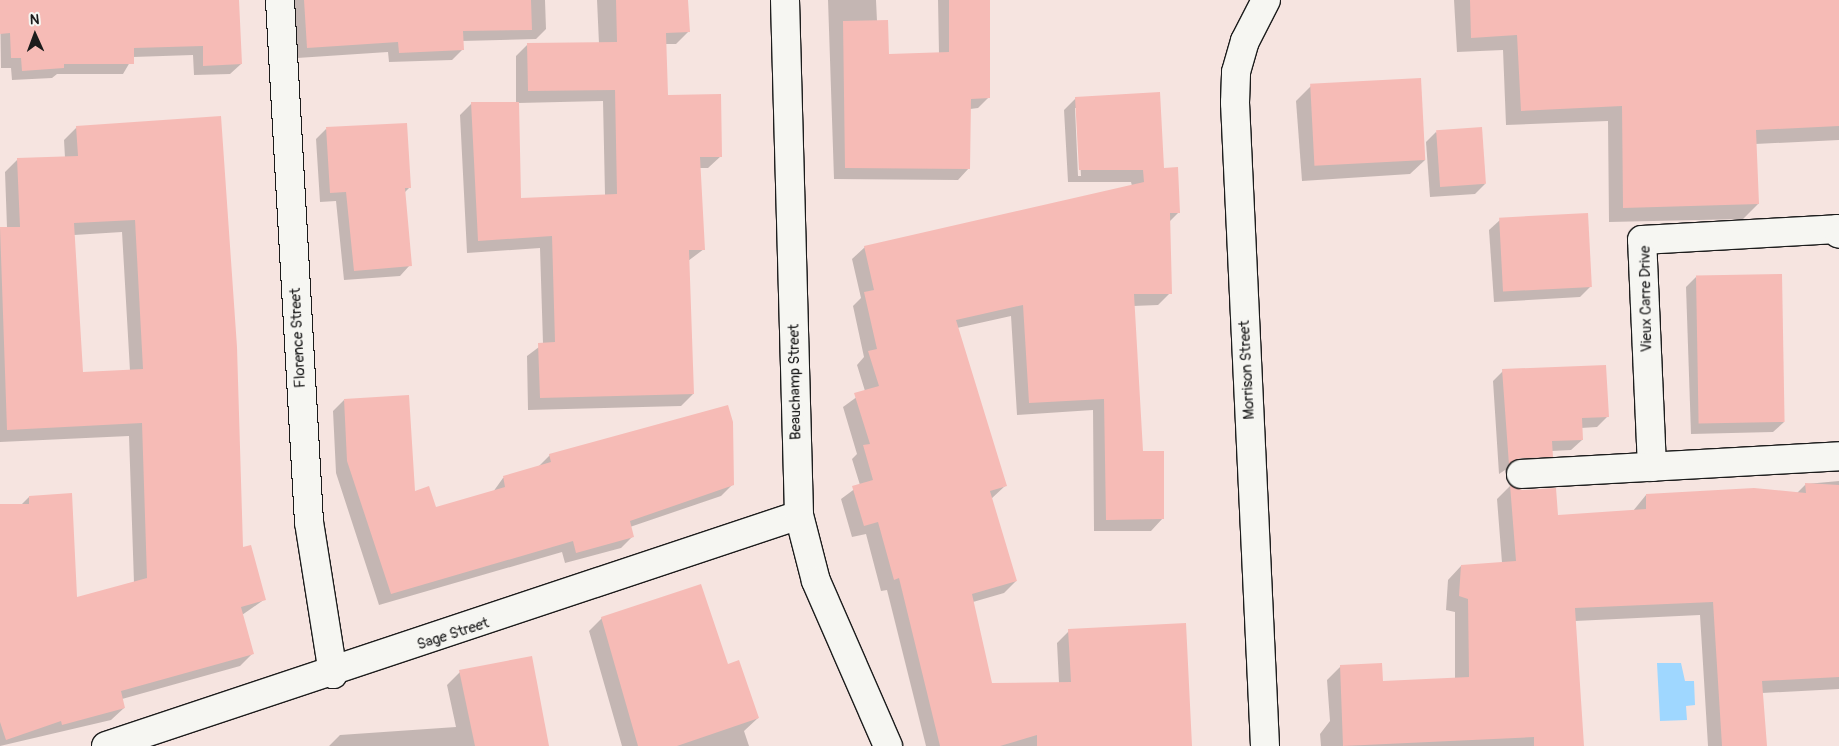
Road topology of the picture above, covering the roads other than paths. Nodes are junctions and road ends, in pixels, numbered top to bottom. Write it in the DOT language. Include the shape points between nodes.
graph roads {
  1 [pos="280,0"];
  2 [pos="785,0"];
  3 [pos="1266,0"];
  4 [pos="1839,234"];
  5 [pos="1839,456"];
  6 [pos="1652,467"];
  7 [pos="1521,474"];
  8 [pos="799,515"];
  9 [pos="332,674"];
  10 [pos="106,746"];
  11 [pos="888,746"];
  12 [pos="1265,746"];
  1 -- 9 [label="street, Florence Street" via="309,522"];
  2 -- 8 [label="street, Beauchamp Street"];
  3 -- 12 [label="street, Morrison Street" via="1240,56 1235,103"];
  4 -- 6 [label="street, Vieux Carre Drive" via="1837,229 1642,240"];
  5 -- 6 [label="street"];
  6 -- 7 [label="street"];
  8 -- 9 [label="street, Sage Street"];
  8 -- 11 [label="street, Beauchamp Street" via="816,581"];
  9 -- 10 [label="street, Sage Street"];
}
